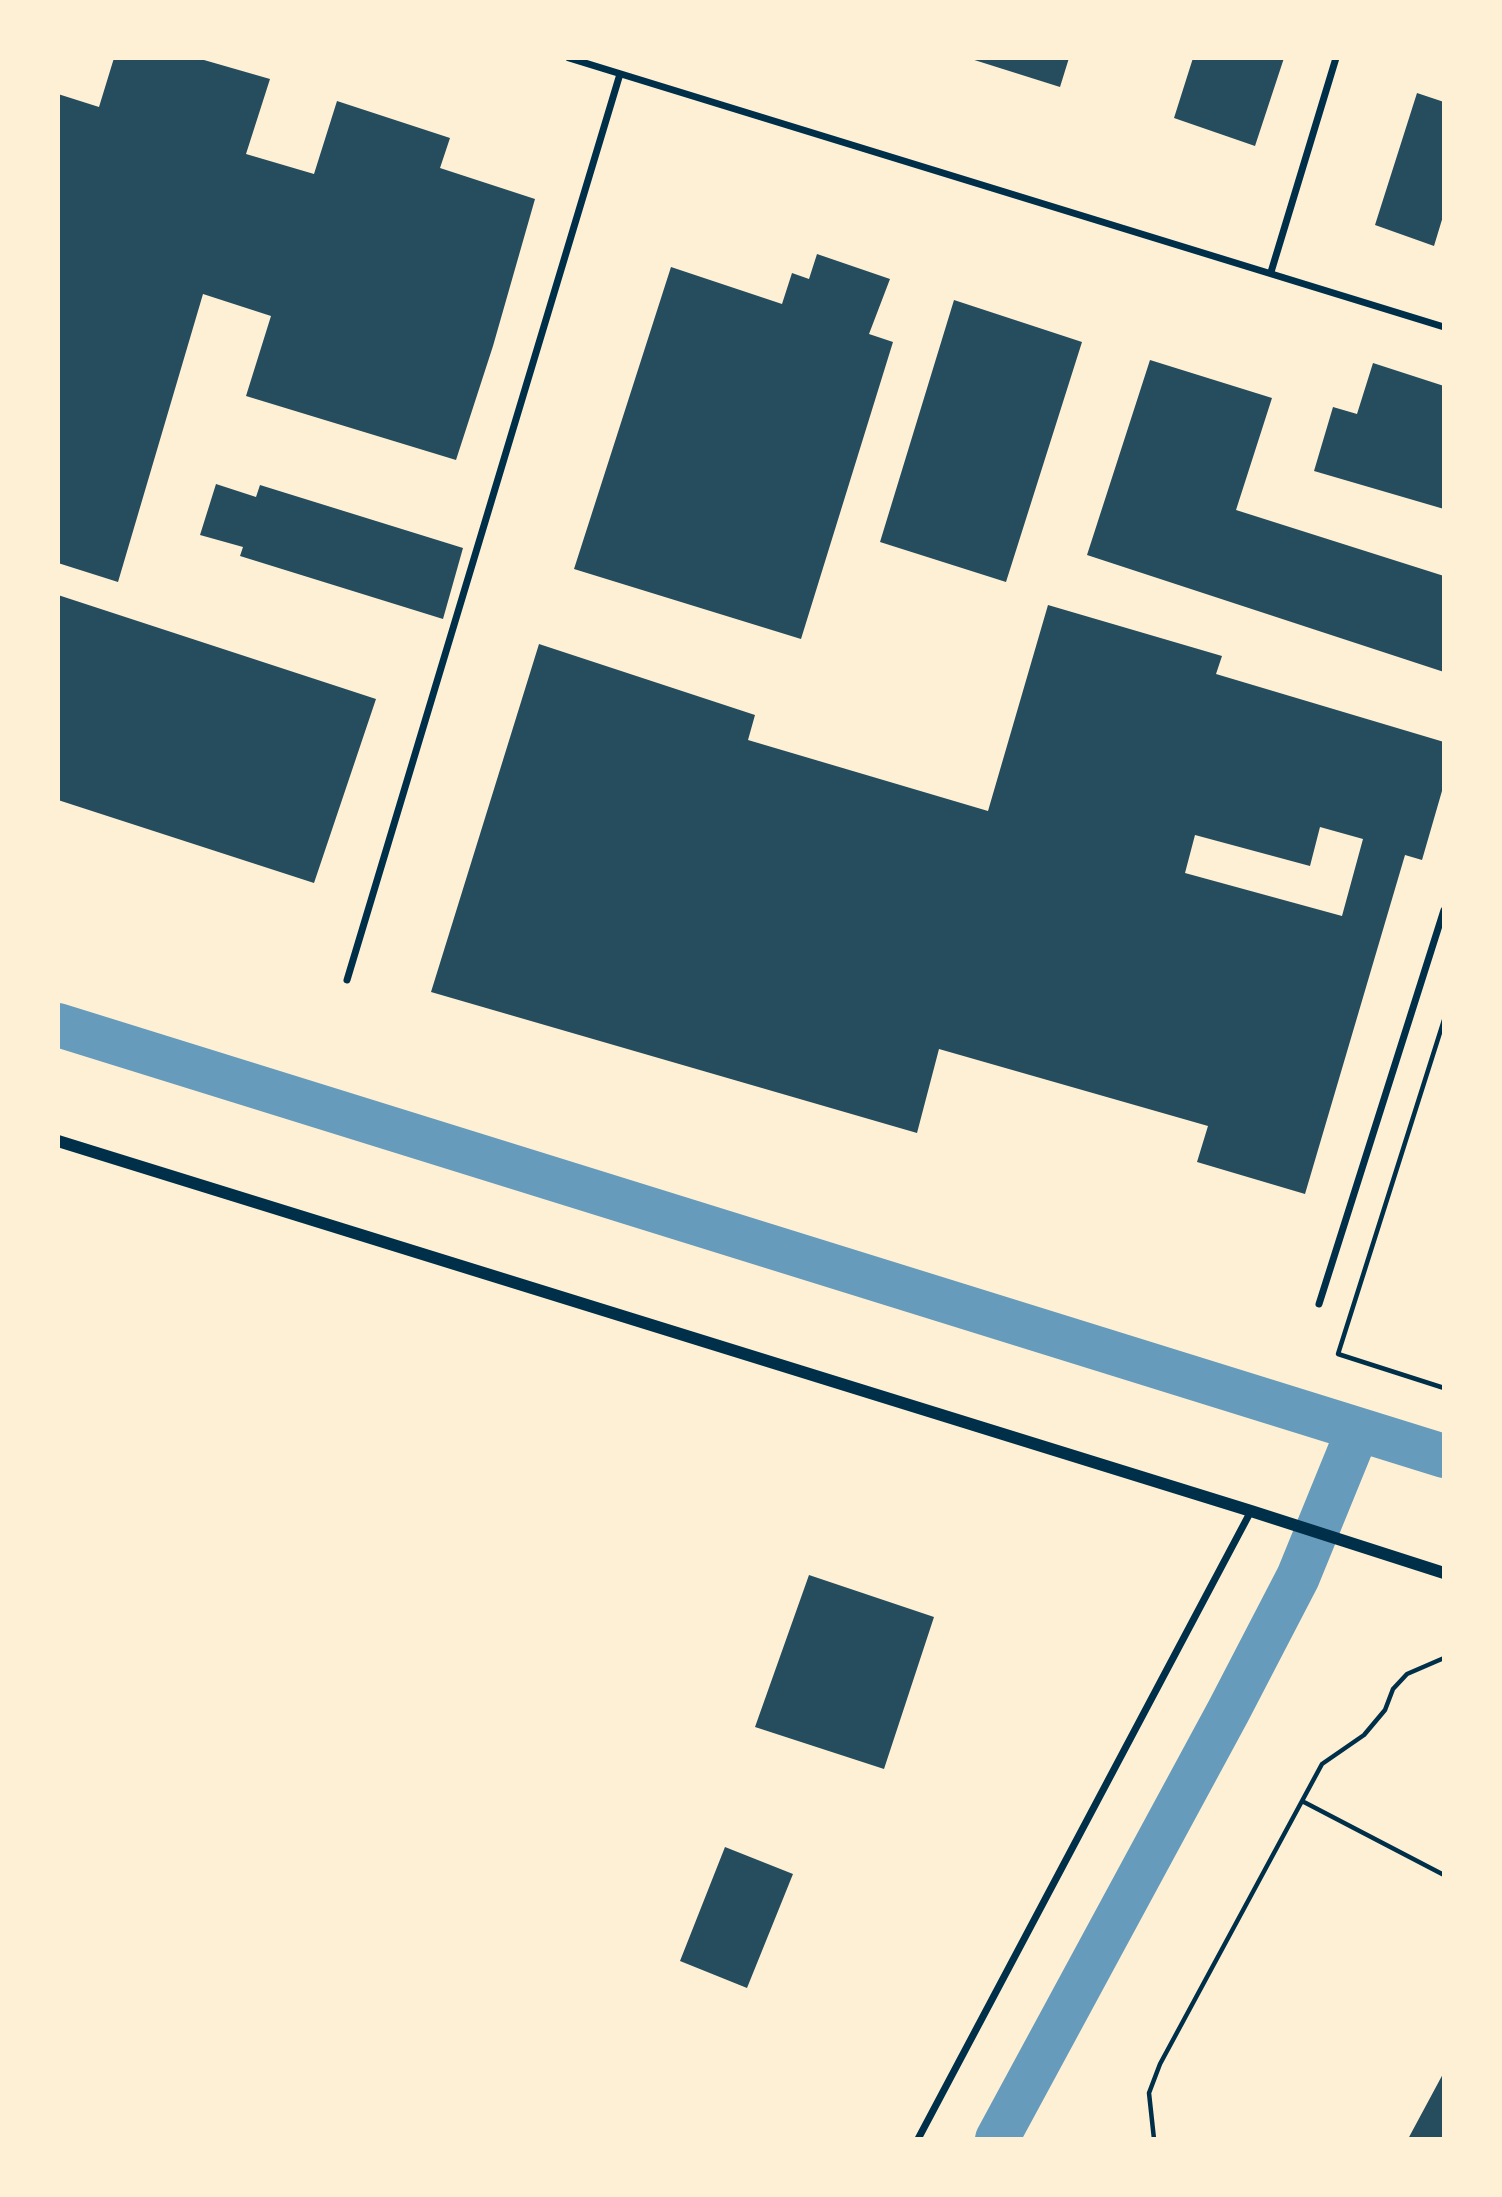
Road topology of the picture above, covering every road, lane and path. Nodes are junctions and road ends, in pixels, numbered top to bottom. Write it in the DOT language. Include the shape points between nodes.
graph roads {
  1 [pos="569,58"];
  2 [pos="1336,58"];
  3 [pos="620,74"];
  4 [pos="1271,272"];
  5 [pos="1444,327"];
  6 [pos="1444,910"];
  7 [pos="347,980"];
  8 [pos="1444,1020"];
  9 [pos="58,1141"];
  10 [pos="1319,1304"];
  11 [pos="1444,1388"];
  12 [pos="1251,1511"];
  13 [pos="1444,1573"];
  14 [pos="1444,1658"];
  15 [pos="1302,1801"];
  16 [pos="1444,1875"];
  17 [pos="918,2139"];
  18 [pos="1154,2139"];
  1 -- 3 [label="street"];
  2 -- 4 [label="street"];
  3 -- 4 [label="street"];
  3 -- 7 [label="street"];
  4 -- 5 [label="street"];
  6 -- 10 [label="street"];
  8 -- 11 [label="path" via="1338,1353"];
  9 -- 12 [label="street"];
  12 -- 13 [label="street"];
  12 -- 17 [label="street"];
  14 -- 15 [label="path" via="1407,1674 1392,1689 1385,1710 1364,1735 1322,1764"];
  15 -- 16 [label="path"];
  15 -- 18 [label="path" via="1160,2064 1149,2092"];
}
